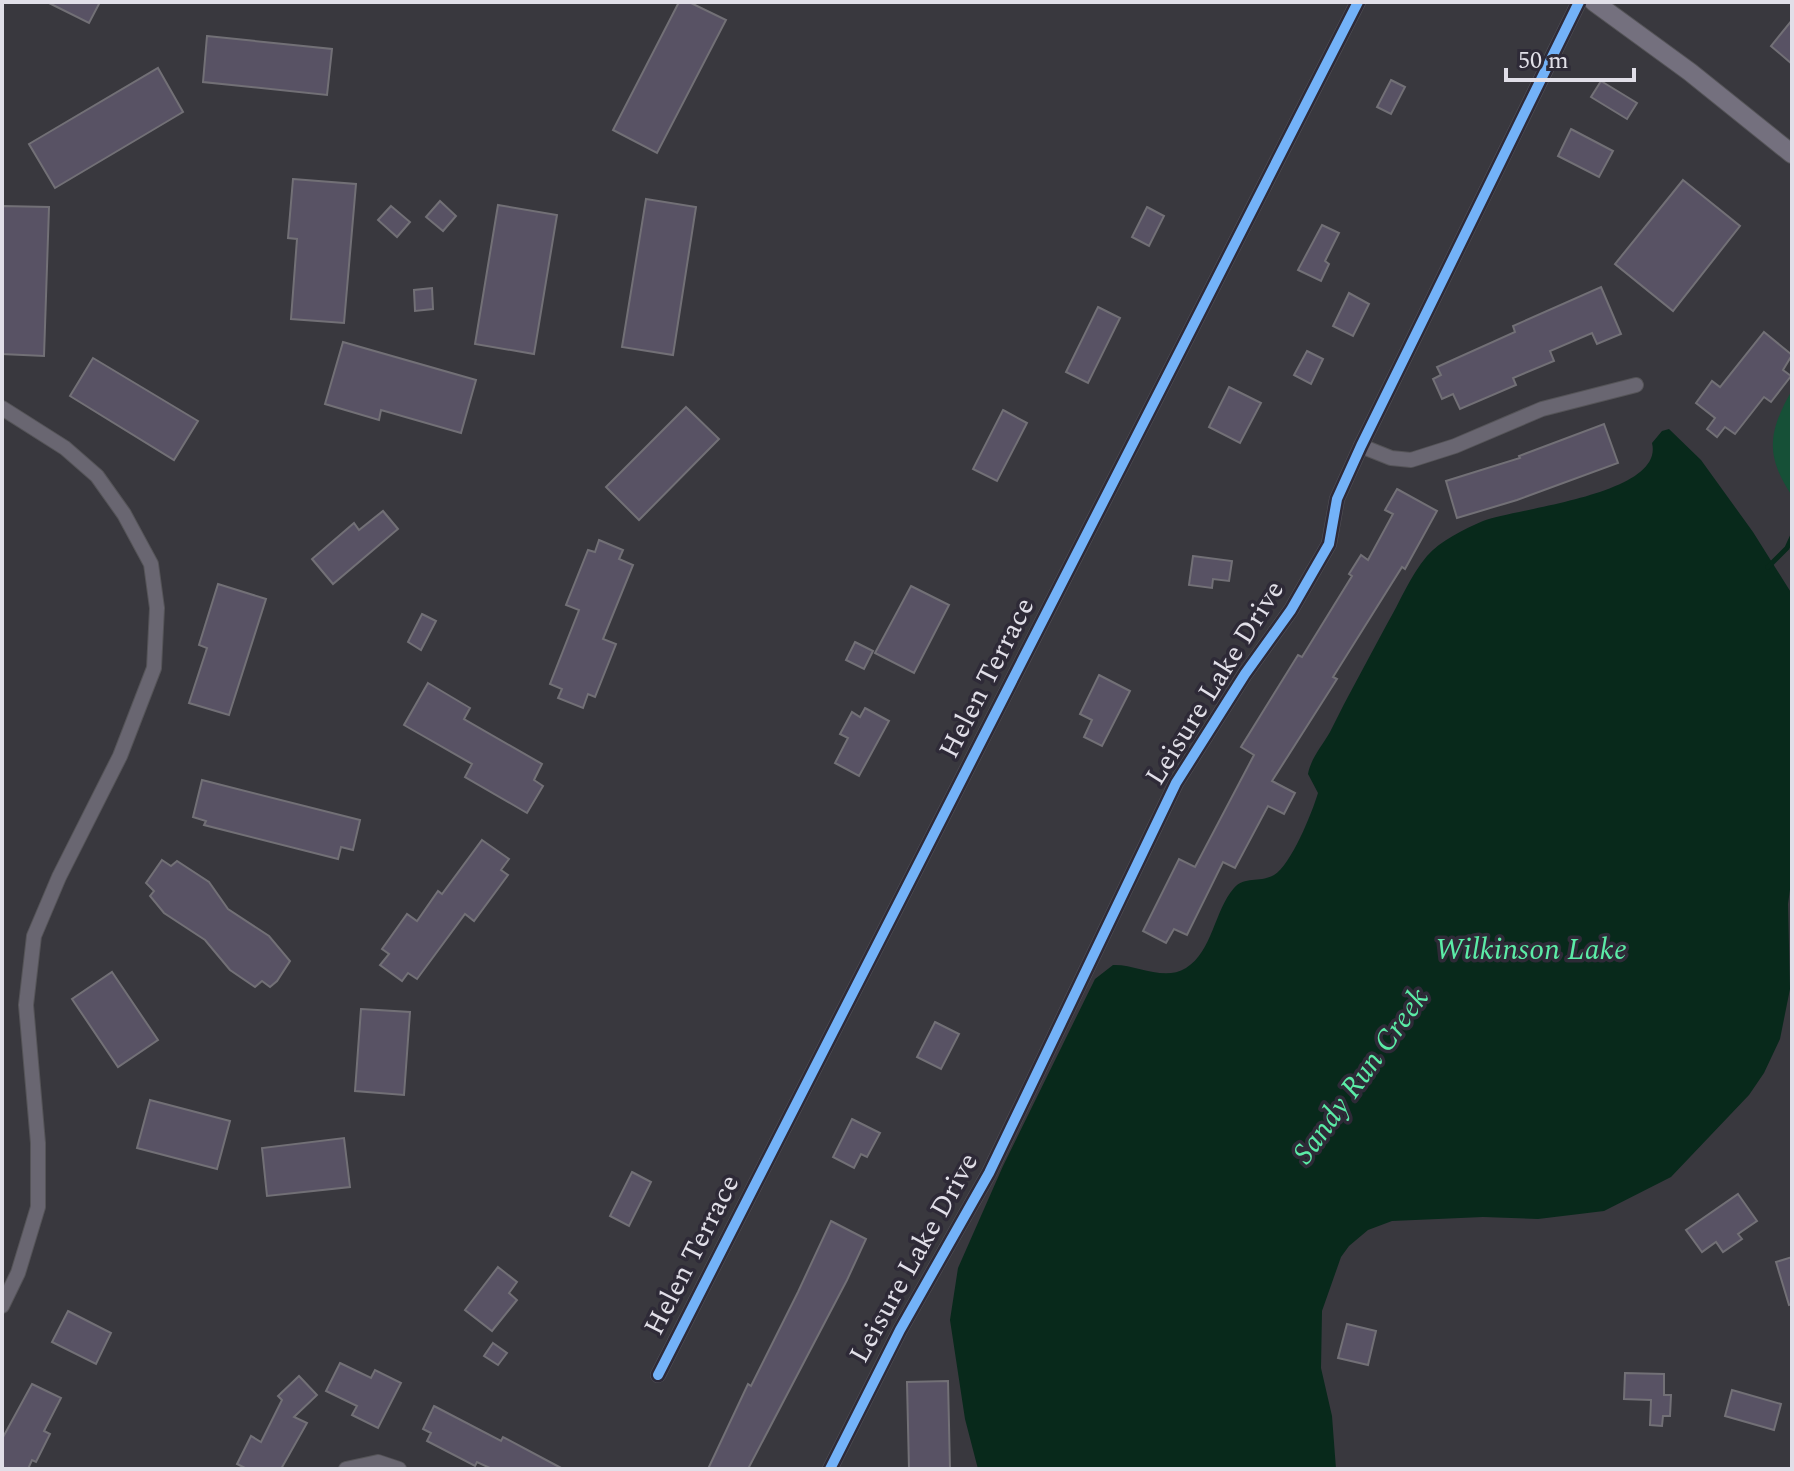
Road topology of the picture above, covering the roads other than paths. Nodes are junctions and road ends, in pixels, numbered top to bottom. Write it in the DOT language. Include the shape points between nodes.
graph roads {
  1 [pos="1358,2"];
  2 [pos="1579,2"];
  3 [pos="1594,2"];
  4 [pos="1792,154"];
  5 [pos="1636,385"];
  6 [pos="2,408"];
  7 [pos="1361,446"];
  8 [pos="2,1306"];
  9 [pos="658,1375"];
  10 [pos="346,1469"];
  11 [pos="399,1469"];
  12 [pos="830,1469"];
  1 -- 9 [label="street, Helen Terrace"];
  2 -- 7 [label="street, Leisure Lake Drive"];
  3 -- 4 [label="main road"];
  5 -- 7 [label="street" via="1542,409 1411,460"];
  6 -- 8 [label="street" via="65,448 97,476 151,564 157,608 154,668 120,756 34,936 26,1005 38,1207"];
  7 -- 12 [label="street, Leisure Lake Drive" via="1337,499 1329,544 1176,783 989,1173 900,1330"];
  10 -- 11 [label="street" via="378,1462"];
}
